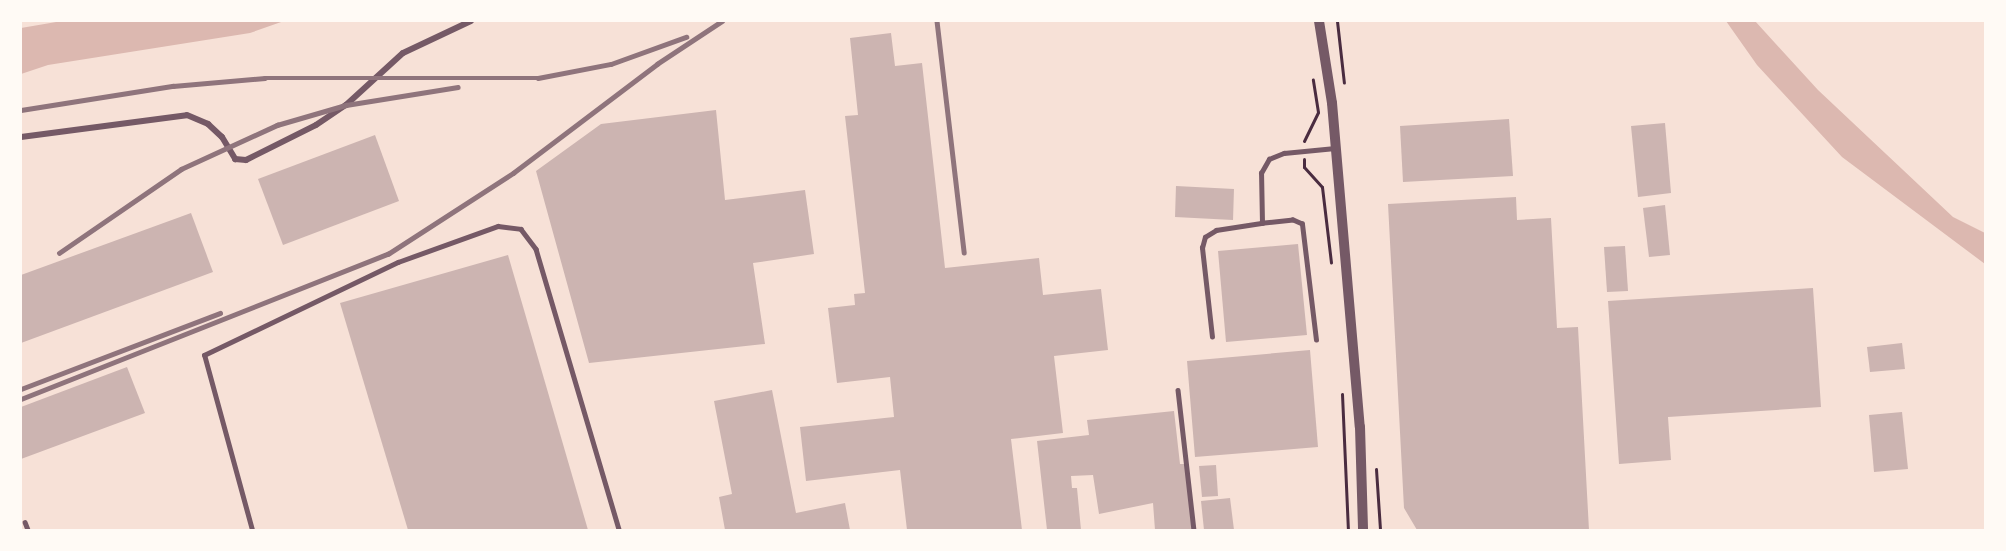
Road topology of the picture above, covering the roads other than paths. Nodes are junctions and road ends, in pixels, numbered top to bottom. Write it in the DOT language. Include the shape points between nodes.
graph roads {
  1 [pos="471,21"];
  2 [pos="1319,21"];
  3 [pos="21,136"];
  4 [pos="1335,148"];
  5 [pos="1262,223"];
  6 [pos="1212,337"];
  7 [pos="1316,340"];
  8 [pos="1178,390"];
  9 [pos="25,522"];
  10 [pos="28,530"];
  11 [pos="252,530"];
  12 [pos="619,530"];
  13 [pos="1194,530"];
  14 [pos="1363,530"];
  1 -- 3 [label="street" via="404,52 338,110 246,160 235,159 222,136 188,115"];
  2 -- 4 [label="street"];
  4 -- 5 [label="lane" via="1269,159 1261,173"];
  4 -- 14 [label="street" via="1360,427"];
  5 -- 6 [label="lane" via="1216,230 1205,237 1202,248"];
  5 -- 7 [label="lane" via="1293,220 1302,224"];
  8 -- 13 [label="lane"];
  9 -- 10 [label="lane"];
  11 -- 12 [label="lane" via="204,355 398,262 498,226 521,229 536,249"];
}
